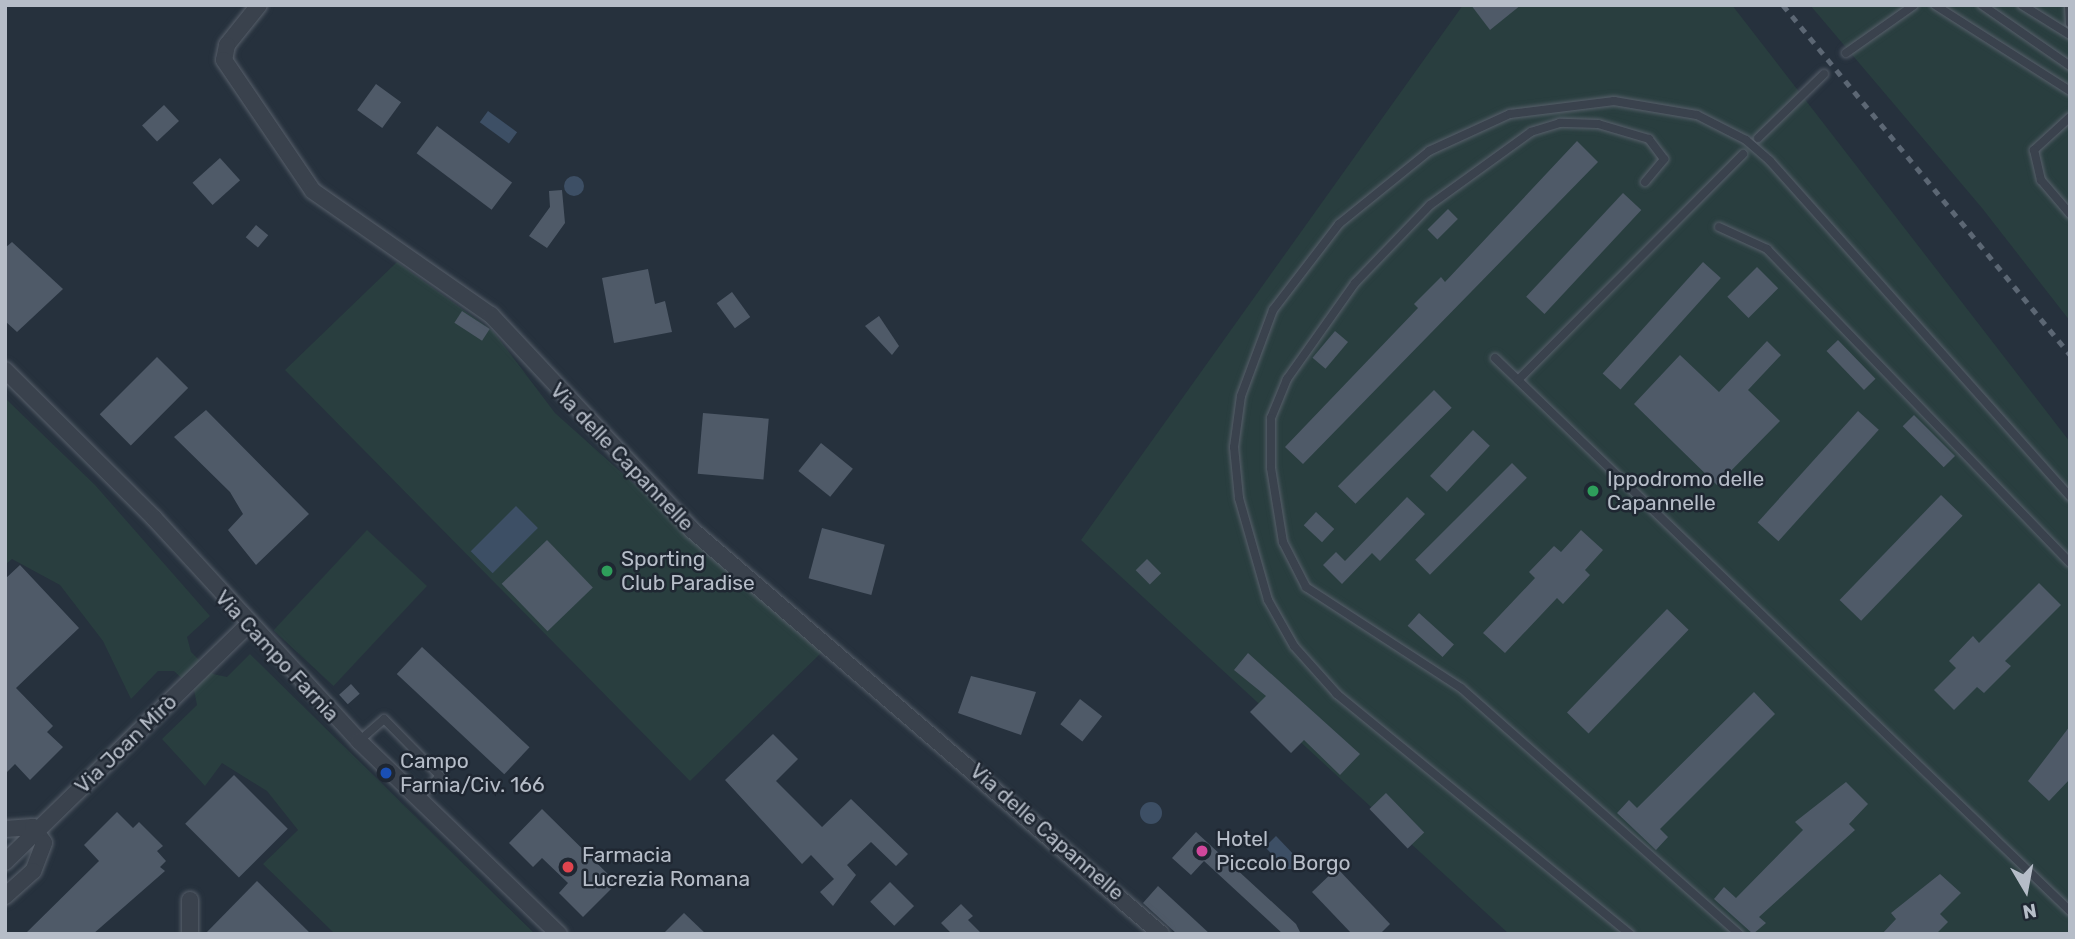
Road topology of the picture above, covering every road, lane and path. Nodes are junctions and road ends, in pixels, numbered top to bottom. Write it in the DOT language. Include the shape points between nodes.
graph roads {
  1 [pos="259,5"];
  2 [pos="1914,5"];
  3 [pos="1935,5"];
  4 [pos="1982,5"];
  5 [pos="2022,5"];
  6 [pos="2069,5"];
  7 [pos="2070,23"];
  8 [pos="2070,35"];
  9 [pos="1846,53"];
  10 [pos="2070,66"];
  11 [pos="1824,74"];
  12 [pos="2070,91"];
  13 [pos="2070,117"];
  14 [pos="1758,138"];
  15 [pos="1743,153"];
  16 [pos="1645,182"];
  17 [pos="2070,214"];
  18 [pos="1719,228"];
  19 [pos="1495,358"];
  20 [pos="5,370"];
  21 [pos="1518,380"];
  22 [pos="2070,496"];
  23 [pos="2070,563"];
  24 [pos="247,626"];
  25 [pos="359,741"];
  26 [pos="418,798"];
  27 [pos="5,829"];
  28 [pos="38,830"];
  29 [pos="5,862"];
  30 [pos="5,896"];
  31 [pos="190,900"];
  32 [pos="2070,911"];
  33 [pos="190,934"];
  34 [pos="559,934"];
  35 [pos="1161,934"];
  36 [pos="1630,934"];
  37 [pos="1739,934"];
  1 -- 35 [label="street, Via delle Capannelle" via="227,45 224,60 313,191 491,315 692,530"];
  2 -- 9 [label="lane"];
  3 -- 12 [label="lane"];
  4 -- 10 [label="lane"];
  5 -- 8 [label="lane"];
  6 -- 7 [label="lane"];
  11 -- 14 [label="lane"];
  13 -- 17 [label="lane" via="2034,150 2041,180"];
  15 -- 21 [label="lane"];
  16 -- 37 [label="lane" via="1664,159 1649,139 1598,124 1560,123 1531,132 1430,205 1355,283 1282,387 1271,418 1271,468 1283,542 1306,587 1461,688"];
  18 -- 23 [label="lane" via="1767,249"];
  19 -- 21 [label="lane"];
  20 -- 24 [label="street, Via Campo Farnia" via="154,518"];
  21 -- 32 [label="lane"];
  22 -- 36 [label="lane" via="1770,161 1746,140 1697,115 1614,101 1510,114 1429,151 1339,224 1273,310 1241,396 1234,447 1239,498 1268,600 1294,646 1337,694"];
  24 -- 25 [label="street, Via Campo Farnia"];
  24 -- 28 [label="street, Via Joan Mirò"];
  25 -- 26 [label="street, Via Campo Farnia"];
  25 -- 26 [label="lane" via="384,719 440,776"];
  26 -- 34 [label="street, Via Campo Farnia"];
  27 -- 28 [label="street"];
  28 -- 29 [label="street, Via Joan Mirò"];
  28 -- 30 [label="street" via="40,859"];
  31 -- 33 [label="street"];
}
